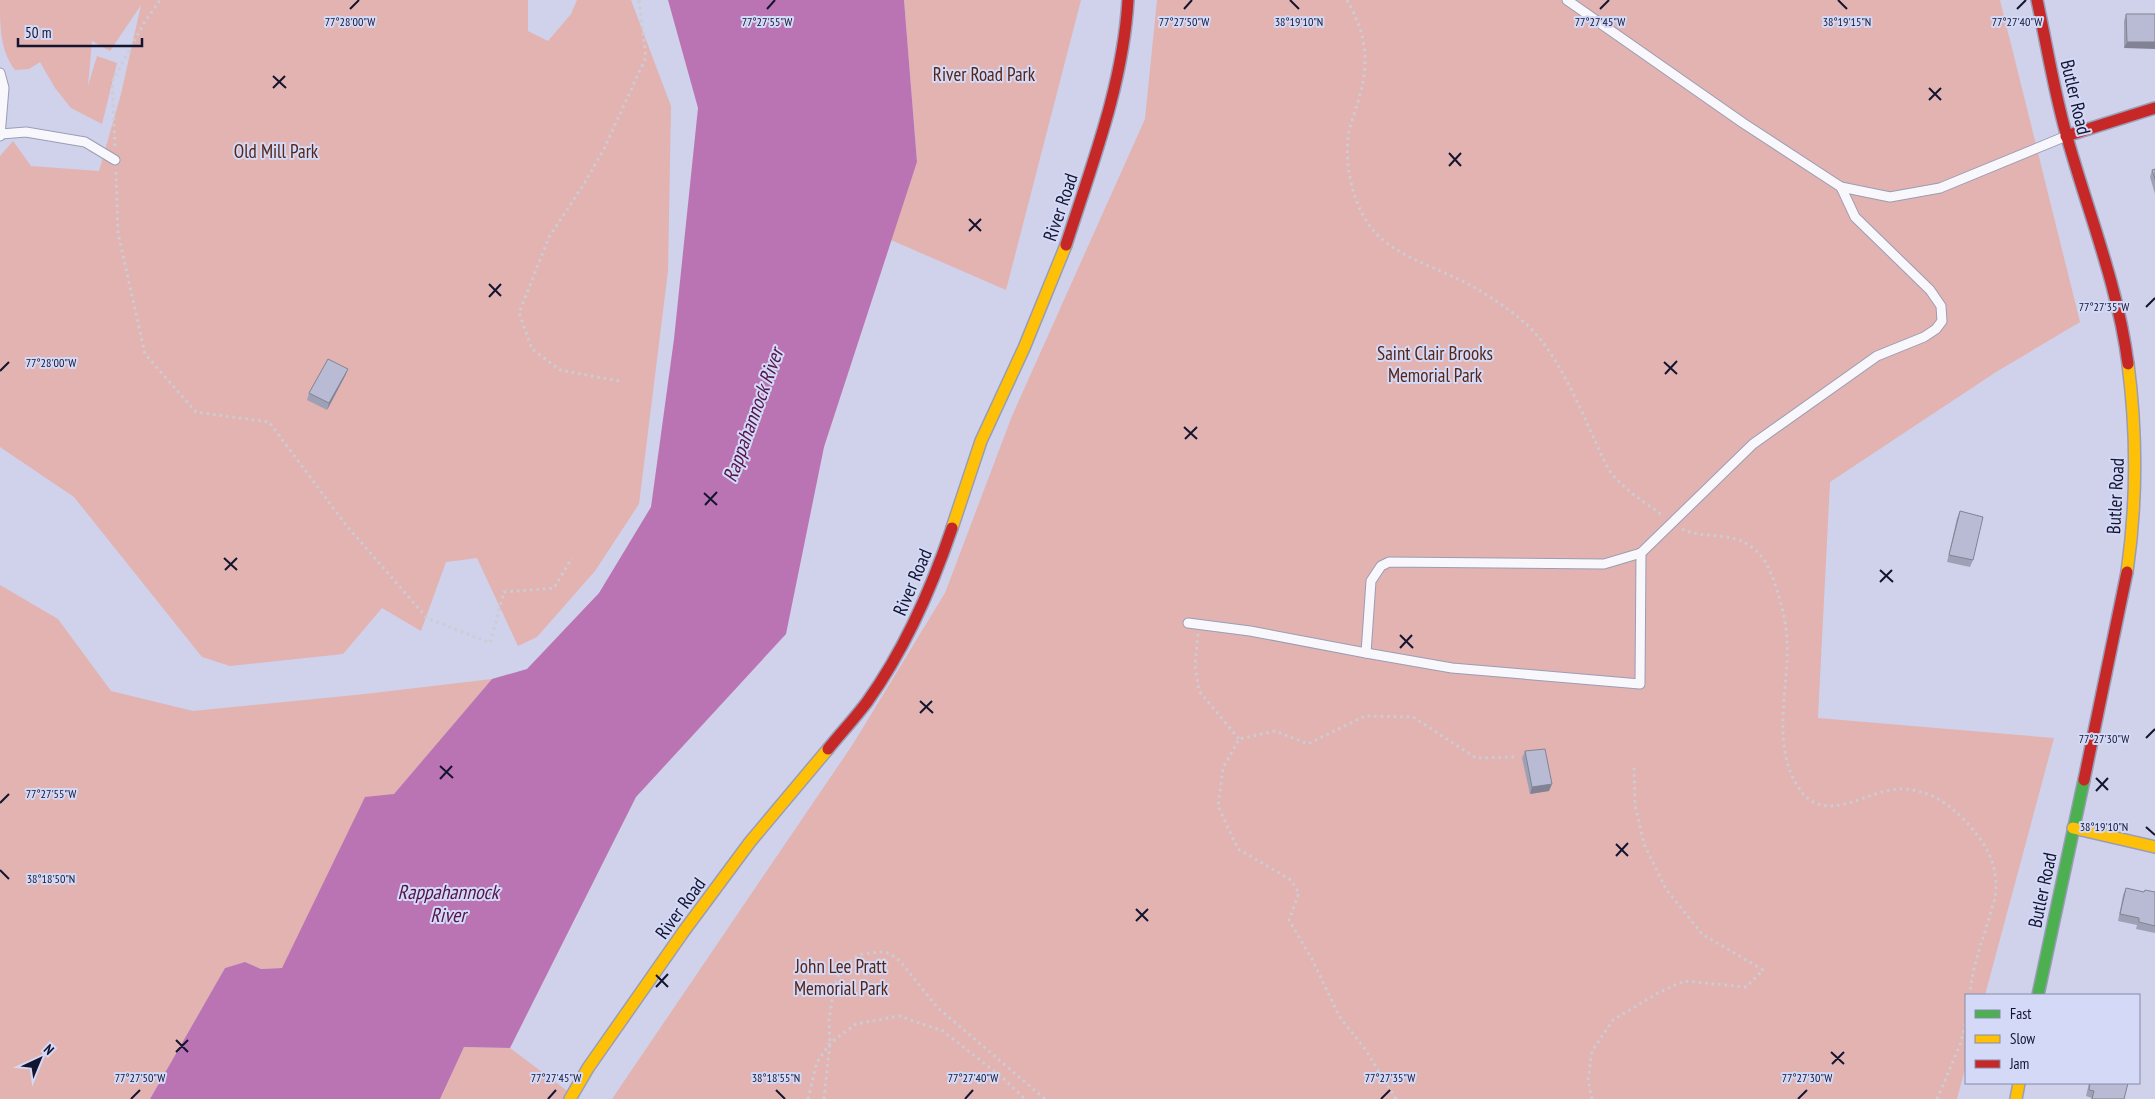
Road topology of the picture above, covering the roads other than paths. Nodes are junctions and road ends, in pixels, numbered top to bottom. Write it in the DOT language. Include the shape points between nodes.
graph roads {
  1 [pos="1128,0"];
  2 [pos="1567,0"];
  3 [pos="2037,0"];
  4 [pos="0,73"];
  5 [pos="2155,108"];
  6 [pos="0,135"];
  7 [pos="2066,136"];
  8 [pos="115,160"];
  9 [pos="1841,187"];
  10 [pos="1641,553"];
  11 [pos="1188,622"];
  12 [pos="1366,653"];
  13 [pos="2074,828"];
  14 [pos="2155,847"];
  15 [pos="2038,994"];
  16 [pos="2020,1084"];
  17 [pos="570,1099"];
  18 [pos="2016,1099"];
  1 -- 17 [label="street, River Road" via="1126,32 1114,95 1084,190 1046,296 981,441 941,561 918,614 892,664 866,703 750,842 678,939"];
  2 -- 9 [label="lane"];
  3 -- 7 [label="street, Butler Road"];
  4 -- 6 [label="lane" via="4,88"];
  5 -- 7 [label="street"];
  6 -- 8 [label="lane" via="26,132 85,142"];
  7 -- 9 [label="lane" via="1940,188 1890,197"];
  7 -- 13 [label="street, Butler Road" via="2114,293 2126,350 2135,451 2134,505 2124,592"];
  9 -- 10 [label="lane" via="1855,217 1930,290 1941,306 1942,321 1924,337 1877,356 1753,444"];
  10 -- 12 [label="lane" via="1604,564 1389,562 1381,566 1371,581"];
  10 -- 12 [label="lane" via="1640,684 1452,668"];
  11 -- 12 [label="lane" via="1250,630"];
  13 -- 14 [label="street"];
  13 -- 15 [label="street, Butler Road"];
  16 -- 18 [label="street"];
}
